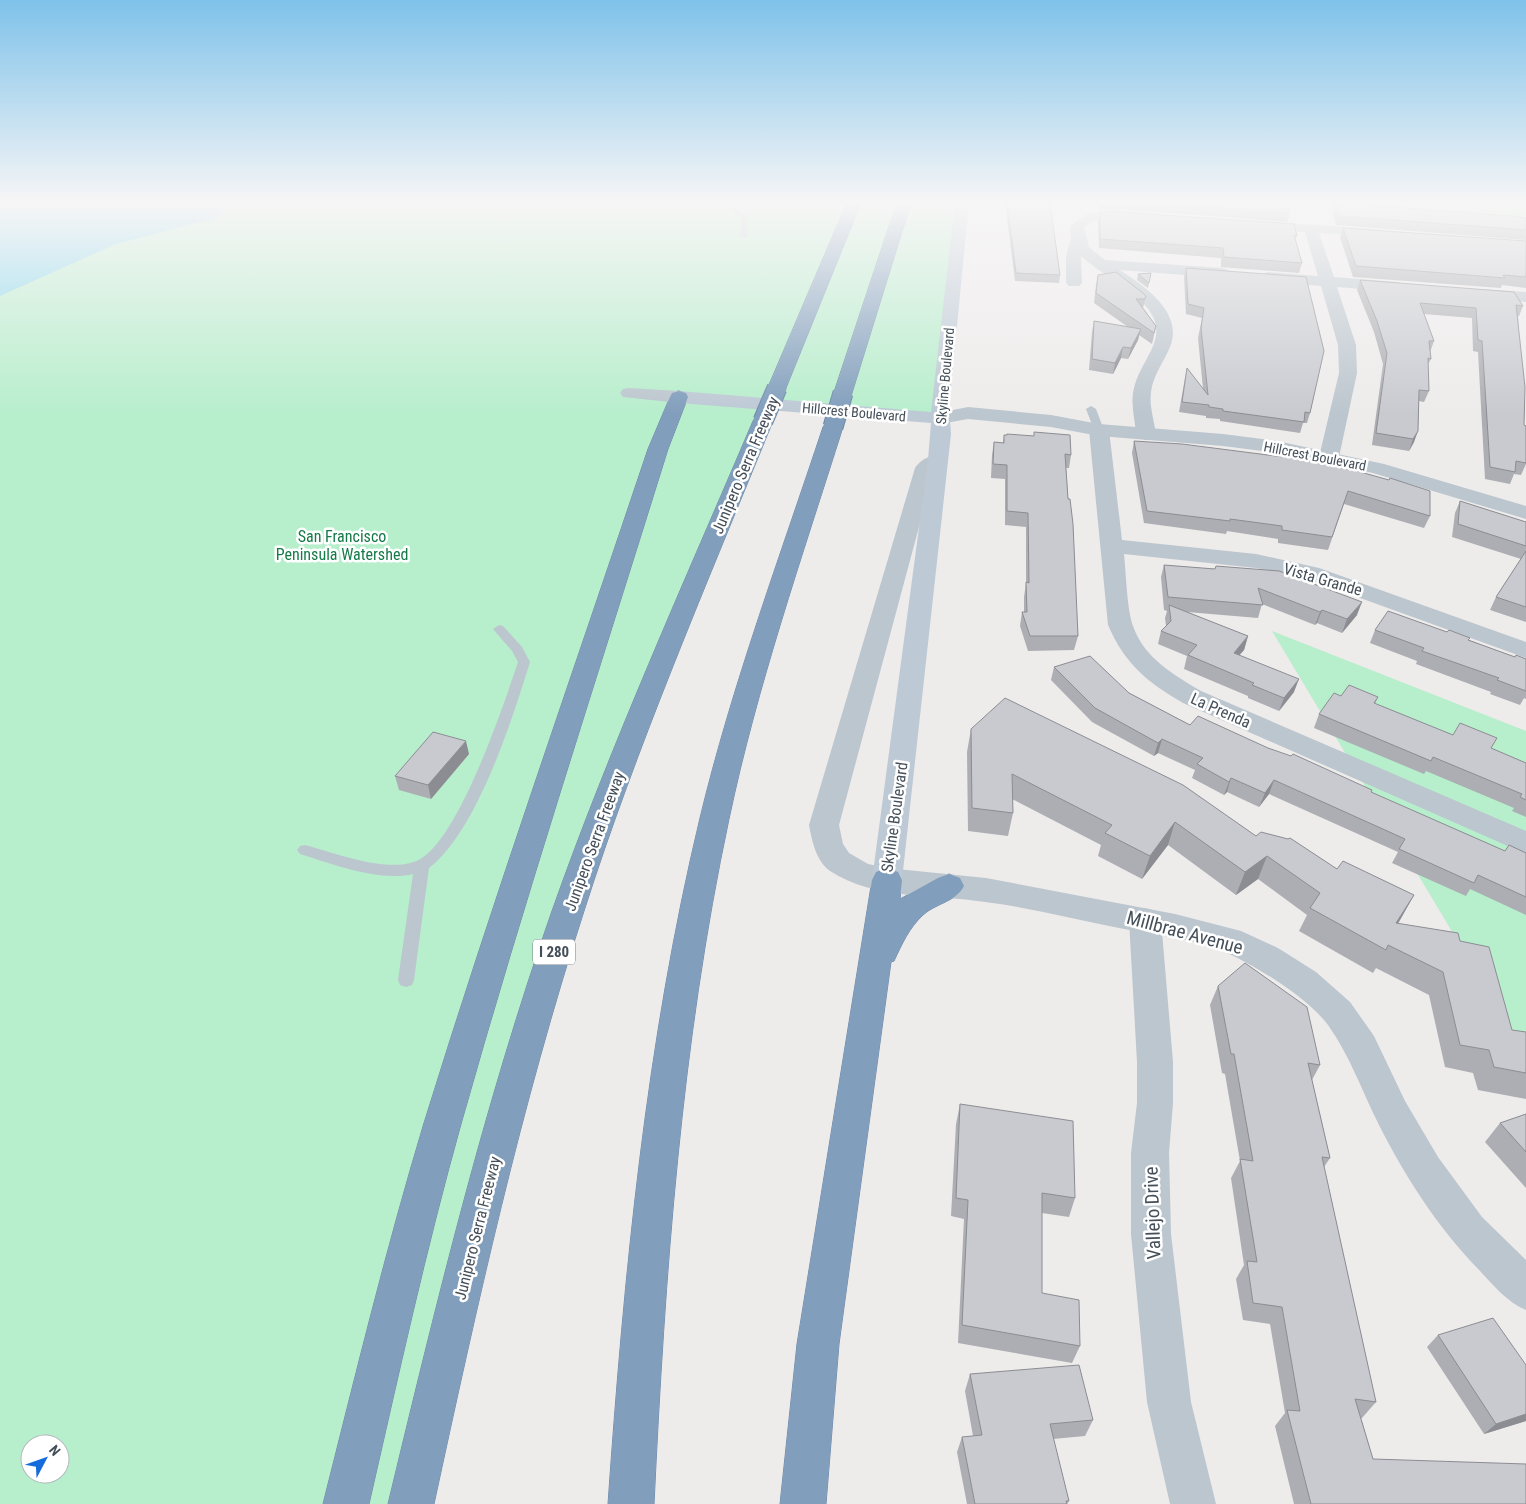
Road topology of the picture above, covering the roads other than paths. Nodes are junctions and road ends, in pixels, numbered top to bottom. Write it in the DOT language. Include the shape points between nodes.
graph roads {
  1 [pos="825,273"];
  2 [pos="881,273"];
  3 [pos="955,273"];
  4 [pos="1074,273"];
  5 [pos="1114,273"];
  6 [pos="1221,273"];
  7 [pos="1325,273"];
  8 [pos="1328,282"];
  9 [pos="1074,283"];
  10 [pos="1417,289"];
  11 [pos="1466,293"];
  12 [pos="1526,297"];
  13 [pos="629,393"];
  14 [pos="679,398"];
  15 [pos="940,418"];
  16 [pos="1095,420"];
  17 [pos="1146,434"];
  18 [pos="1329,457"];
  19 [pos="938,460"];
  20 [pos="1526,513"];
  21 [pos="1111,546"];
  22 [pos="499,629"];
  23 [pos="1526,650"];
  24 [pos="1526,843"];
  25 [pos="305,850"];
  26 [pos="422,866"];
  27 [pos="887,880"];
  28 [pos="949,886"];
  29 [pos="1145,920"];
  30 [pos="871,976"];
  31 [pos="406,980"];
  32 [pos="1526,1289"];
  33 [pos="346,1504"];
  34 [pos="411,1504"];
  35 [pos="630,1504"];
  36 [pos="803,1504"];
  37 [pos="1193,1504"];
  1 -- 34 [label="highway, Junipero Serra Freeway / I 280, bridge" via="619,770 567,913 528,1034 476,1228"];
  2 -- 35 [label="highway, bridge" via="735,736 694,910 658,1156 642,1321"];
  3 -- 15 [label="main road, Skyline Boulevard"];
  4 -- 9 [label="street"];
  5 -- 17 [label="street" via="1151,302 1165,328 1164,341 1142,391"];
  6 -- 8 [label="street"];
  7 -- 8 [label="street"];
  8 -- 10 [label="street"];
  8 -- 18 [label="street" via="1349,359"];
  11 -- 12 [label="street"];
  13 -- 14 [label="street"];
  14 -- 15 [label="main road, Hillcrest Boulevard"];
  14 -- 33 [label="highway" via="658,449 462,1060 406,1259"];
  15 -- 16 [label="street, Hillcrest Boulevard" via="972,426 1071,434"];
  15 -- 19 [label="main road, Skyline Boulevard"];
  16 -- 17 [label="street, Hillcrest Boulevard"];
  16 -- 21 [label="street, La Prenda"];
  17 -- 18 [label="street, Hillcrest Boulevard" via="1223,440"];
  18 -- 20 [label="street, Hillcrest Boulevard" via="1425,481"];
  19 -- 27 [label="main road, Skyline Boulevard"];
  19 -- 27 [label="street, Skyline Boulevard" via="925,468 824,825 828,846 838,860 859,873"];
  21 -- 23 [label="street, Vista Grande" via="1256,561 1311,573"];
  21 -- 24 [label="street, La Prenda" via="1120,625 1127,644 1141,663 1164,681 1192,697"];
  22 -- 26 [label="lane" via="524,662 513,697 477,789 440,851"];
  25 -- 26 [label="lane" via="363,867 404,869"];
  26 -- 31 [label="lane"];
  27 -- 28 [label="street, Millbrae Avenue"];
  27 -- 30 [label="highway"];
  28 -- 29 [label="street, Millbrae Avenue"];
  28 -- 30 [label="highway" via="913,905 893,928"];
  29 -- 32 [label="street, Millbrae Avenue" via="1230,940 1266,957 1304,982 1338,1012 1362,1047 1392,1113 1424,1170 1468,1231"];
  29 -- 37 [label="street, Vallejo Drive" via="1155,1062 1150,1153 1151,1234 1169,1402"];
  30 -- 36 [label="highway" via="818,1344"];
}
